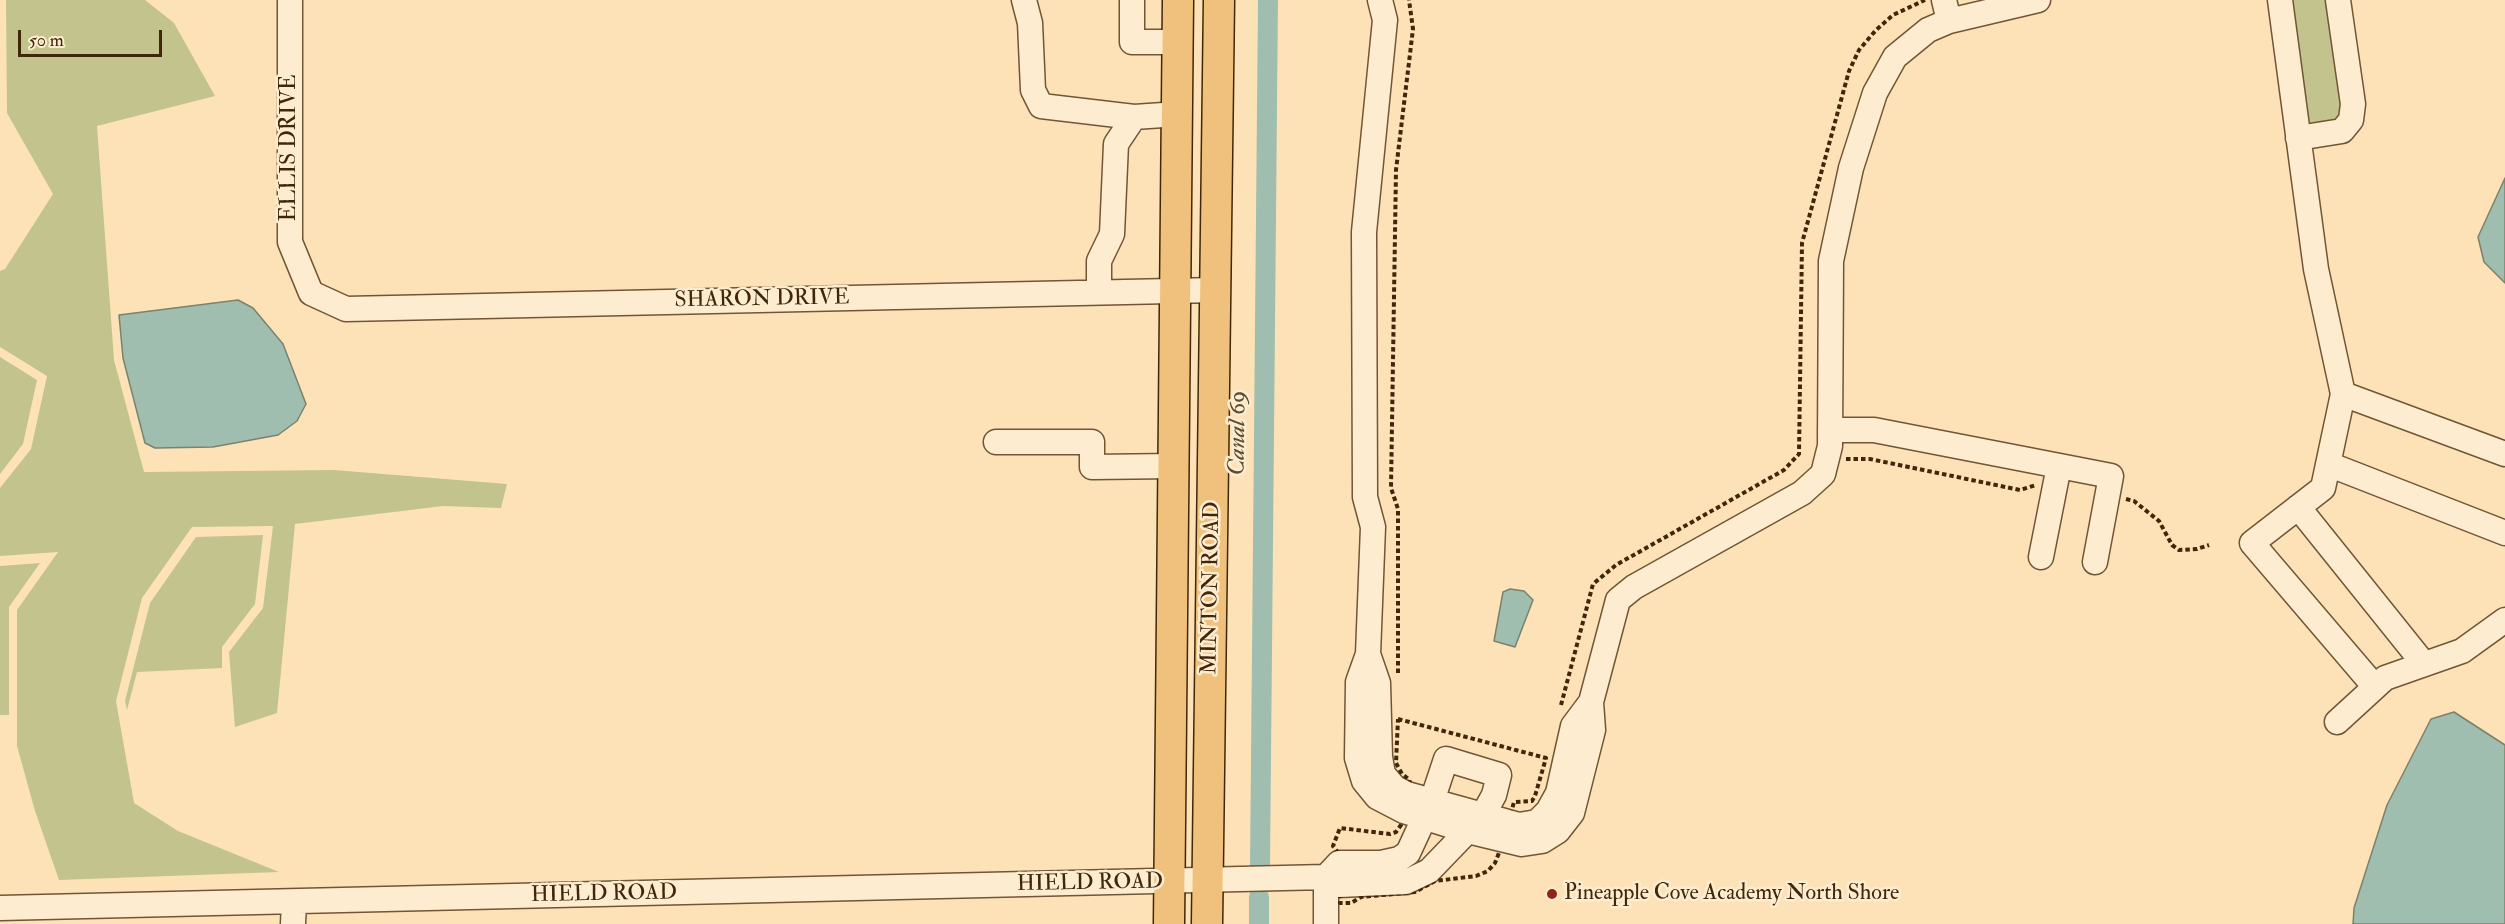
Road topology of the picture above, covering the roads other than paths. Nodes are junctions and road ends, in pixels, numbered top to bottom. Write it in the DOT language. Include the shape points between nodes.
graph roads {
  1 [pos="290,0"];
  2 [pos="1023,0"];
  3 [pos="1132,0"];
  4 [pos="1179,0"];
  5 [pos="1218,0"];
  6 [pos="1380,0"];
  7 [pos="2038,0"];
  8 [pos="2280,0"];
  9 [pos="2338,0"];
  10 [pos="1946,10"];
  11 [pos="1179,42"];
  12 [pos="1098,113"];
  13 [pos="1178,114"];
  14 [pos="1134,117"];
  15 [pos="2298,138"];
  16 [pos="1116,144"];
  17 [pos="1178,290"];
  18 [pos="1217,290"];
  19 [pos="1099,292"];
  20 [pos="310,293"];
  21 [pos="2343,394"];
  22 [pos="1830,430"];
  23 [pos="996,442"];
  24 [pos="2505,454"];
  25 [pos="2328,464"];
  26 [pos="1174,466"];
  27 [pos="2057,476"];
  28 [pos="2298,507"];
  29 [pos="2505,533"];
  30 [pos="2041,557"];
  31 [pos="2095,562"];
  32 [pos="2505,620"];
  33 [pos="2424,664"];
  34 [pos="2375,687"];
  35 [pos="2337,722"];
  36 [pos="1429,809"];
  37 [pos="1475,823"];
  38 [pos="1326,877"];
  39 [pos="1208,881"];
  40 [pos="1170,882"];
  41 [pos="0,908"];
  42 [pos="293,913"];
  43 [pos="1169,924"];
  44 [pos="1207,924"];
  45 [pos="1326,924"];
  1 -- 20 [label="street, ELLIS DRIVE" via="290,242"];
  2 -- 12 [label="street" via="1030,23 1033,90 1041,106"];
  3 -- 11 [label="street" via="1132,42"];
  4 -- 11 [label="main road, MINTON ROAD"];
  5 -- 18 [label="main road, MINTON ROAD"];
  6 -- 36 [label="street" via="1385,20 1365,232 1365,497 1373,527 1368,654 1378,683 1383,774 1395,788"];
  7 -- 10 [label="street"];
  8 -- 15 [label="street"];
  9 -- 15 [label="street" via="2353,104 2351,120 2342,131"];
  10 -- 22 [label="street" via="1895,57 1875,93 1851,168 1831,261"];
  11 -- 13 [label="main road, MINTON ROAD"];
  12 -- 14 [label="street"];
  12 -- 16 [label="street"];
  13 -- 14 [label="street"];
  13 -- 17 [label="main road, MINTON ROAD"];
  14 -- 16 [label="street"];
  15 -- 21 [label="street" via="2316,269"];
  16 -- 19 [label="street" via="1112,234 1099,261"];
  17 -- 18 [label="street, SHARON DRIVE"];
  17 -- 19 [label="street, SHARON DRIVE"];
  17 -- 26 [label="main road, MINTON ROAD"];
  18 -- 39 [label="main road, MINTON ROAD"];
  19 -- 20 [label="street, SHARON DRIVE" via="346,309"];
  21 -- 24 [label="street"];
  21 -- 25 [label="street"];
  22 -- 27 [label="street" via="1874,430"];
  22 -- 37 [label="street" via="1823,474 1802,493 1634,587 1618,600 1591,702 1593,730 1562,752 1572,813 1558,831 1542,841 1522,844"];
  23 -- 26 [label="street" via="1092,442 1092,467"];
  25 -- 28 [label="street" via="2323,488"];
  25 -- 29 [label="street"];
  26 -- 40 [label="main road, MINTON ROAD"];
  27 -- 30 [label="street"];
  27 -- 31 [label="street" via="2111,476"];
  28 -- 33 [label="street"];
  28 -- 34 [label="street" via="2252,543"];
  32 -- 33 [label="street" via="2462,651"];
  33 -- 34 [label="street" via="2385,678"];
  34 -- 35 [label="street"];
  36 -- 37 [label="street"];
  36 -- 37 [label="street" via="1446,759 1499,775 1494,795"];
  36 -- 38 [label="street" via="1408,853 1399,859 1339,863"];
  37 -- 38 [label="street" via="1429,871 1406,882 1339,885"];
  38 -- 39 [label="street, HIELD ROAD"];
  38 -- 45 [label="street"];
  39 -- 40 [label="street, HIELD ROAD"];
  39 -- 44 [label="main road, MINTON ROAD"];
  40 -- 42 [label="street, HIELD ROAD"];
  40 -- 43 [label="main road, MINTON ROAD"];
  41 -- 42 [label="street, HIELD ROAD"];
}
